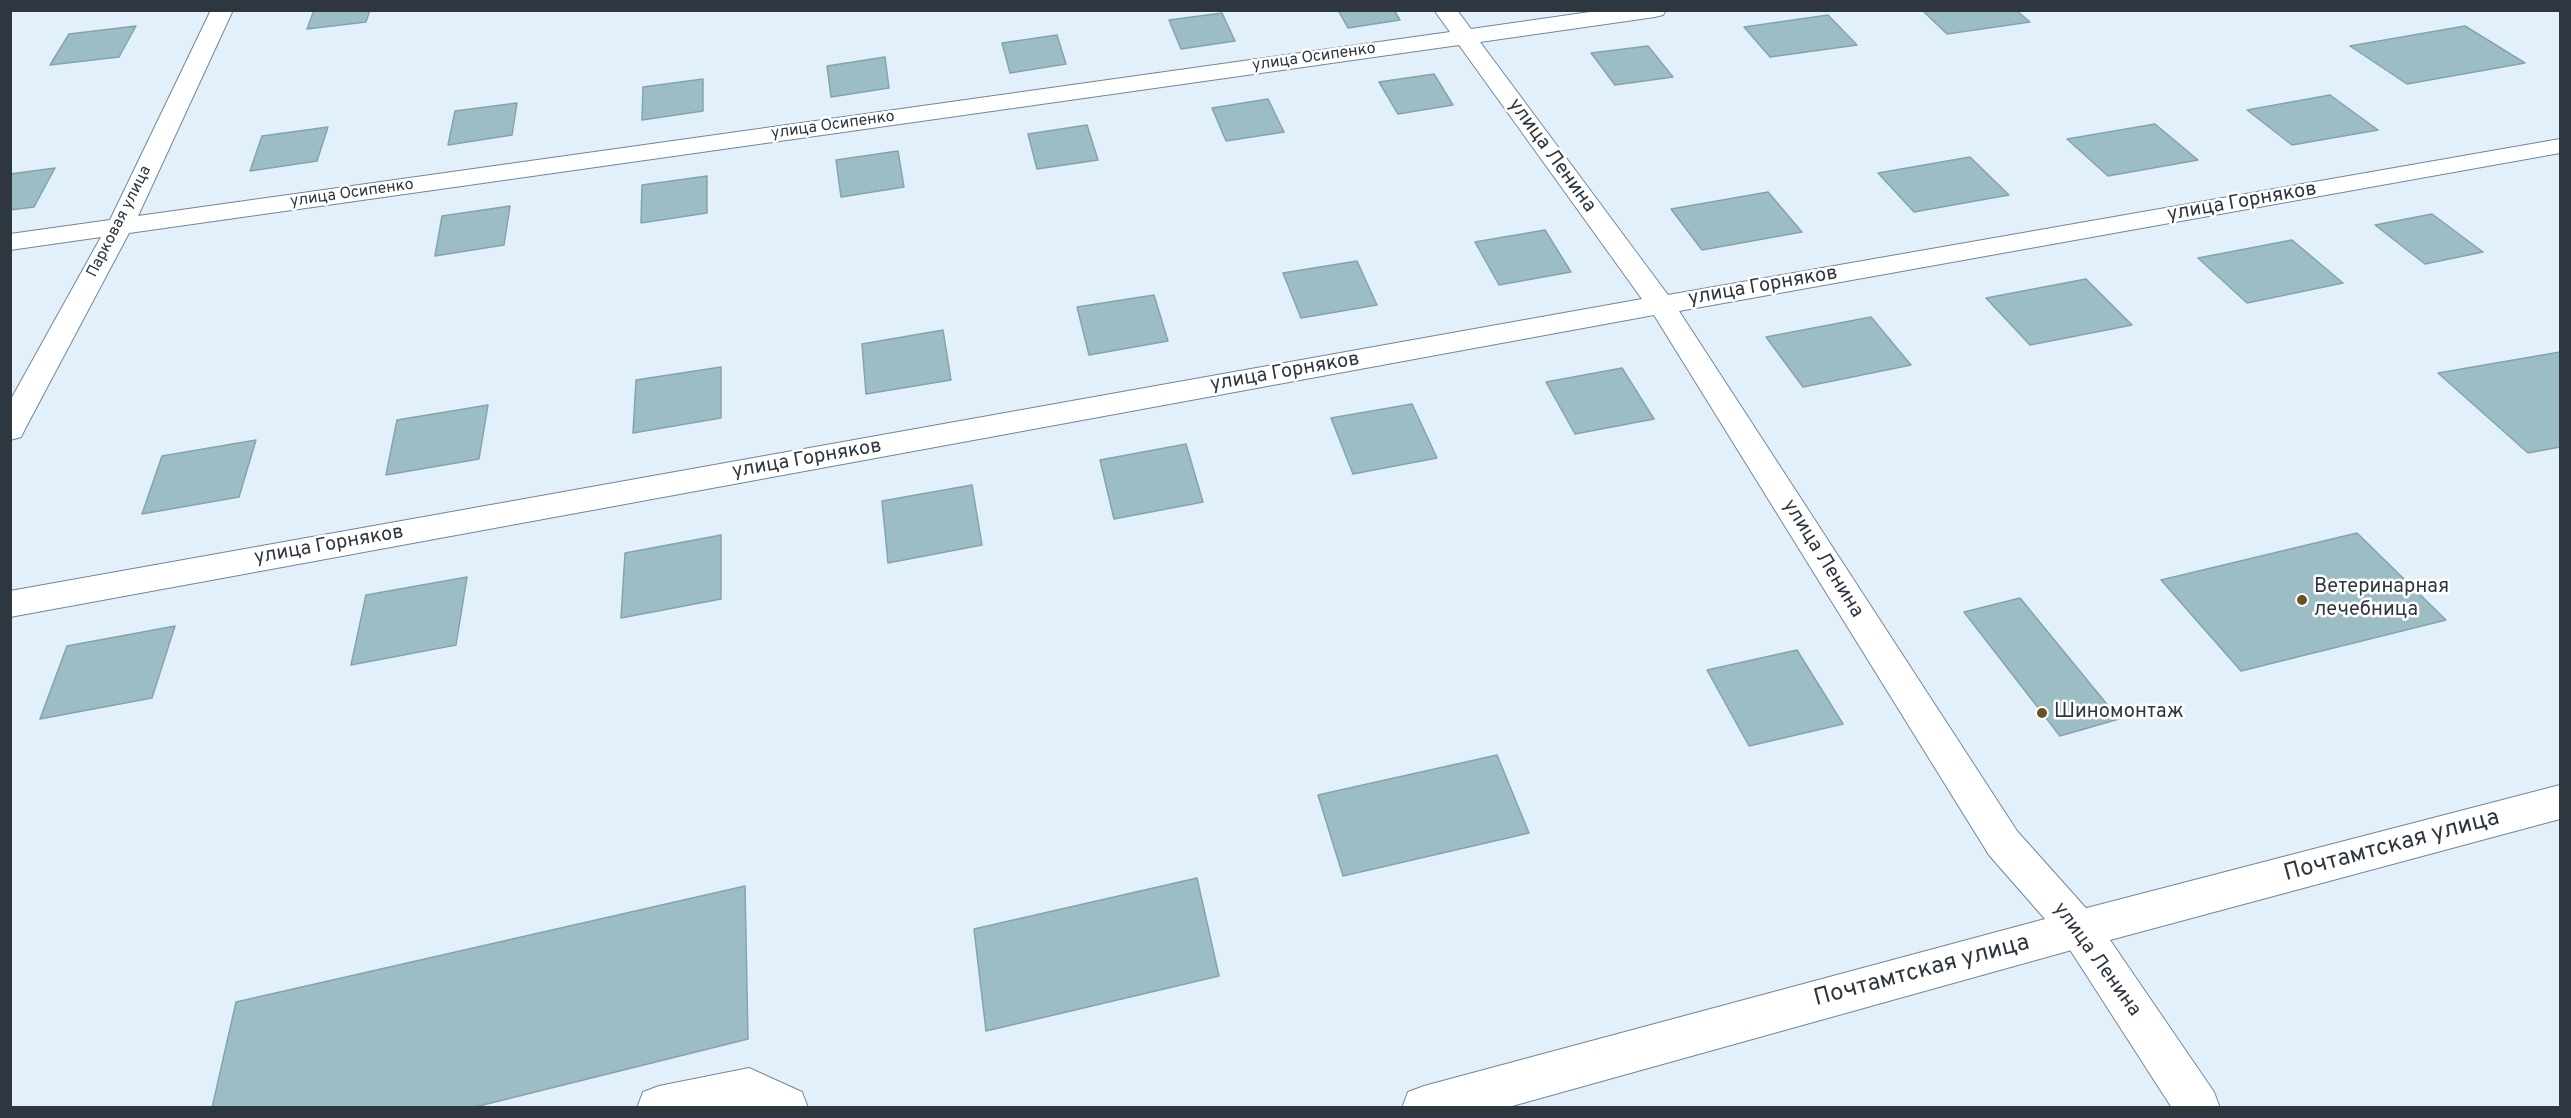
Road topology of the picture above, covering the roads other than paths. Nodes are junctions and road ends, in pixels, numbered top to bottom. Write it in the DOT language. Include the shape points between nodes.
graph roads {
  1 [pos="222,10"];
  2 [pos="1446,10"];
  3 [pos="1655,10"];
  4 [pos="1463,37"];
  5 [pos="2560,146"];
  6 [pos="120,226"];
  7 [pos="10,242"];
  8 [pos="1661,305"];
  9 [pos="10,429"];
  10 [pos="10,604"];
  11 [pos="2560,802"];
  12 [pos="2079,929"];
  13 [pos="659,1107"];
  14 [pos="786,1107"];
  15 [pos="1424,1107"];
  16 [pos="2198,1107"];
  1 -- 6 [label="street, Парковая улица"];
  2 -- 4 [label="street, улица Ленина"];
  3 -- 4 [label="street, улица Осипенко"];
  4 -- 6 [label="street, улица Осипенко"];
  4 -- 8 [label="street, улица Ленина"];
  5 -- 8 [label="street, улица Горняков"];
  6 -- 7 [label="street, улица Осипенко"];
  6 -- 9 [label="street, Парковая улица"];
  8 -- 10 [label="street, улица Горняков"];
  8 -- 12 [label="street, улица Ленина" via="2003,843"];
  11 -- 12 [label="street, Почтамтская улица"];
  12 -- 15 [label="street, Почтамтская улица"];
  12 -- 16 [label="street, улица Ленина"];
  13 -- 14 [label="street" via="749,1090"];
}
